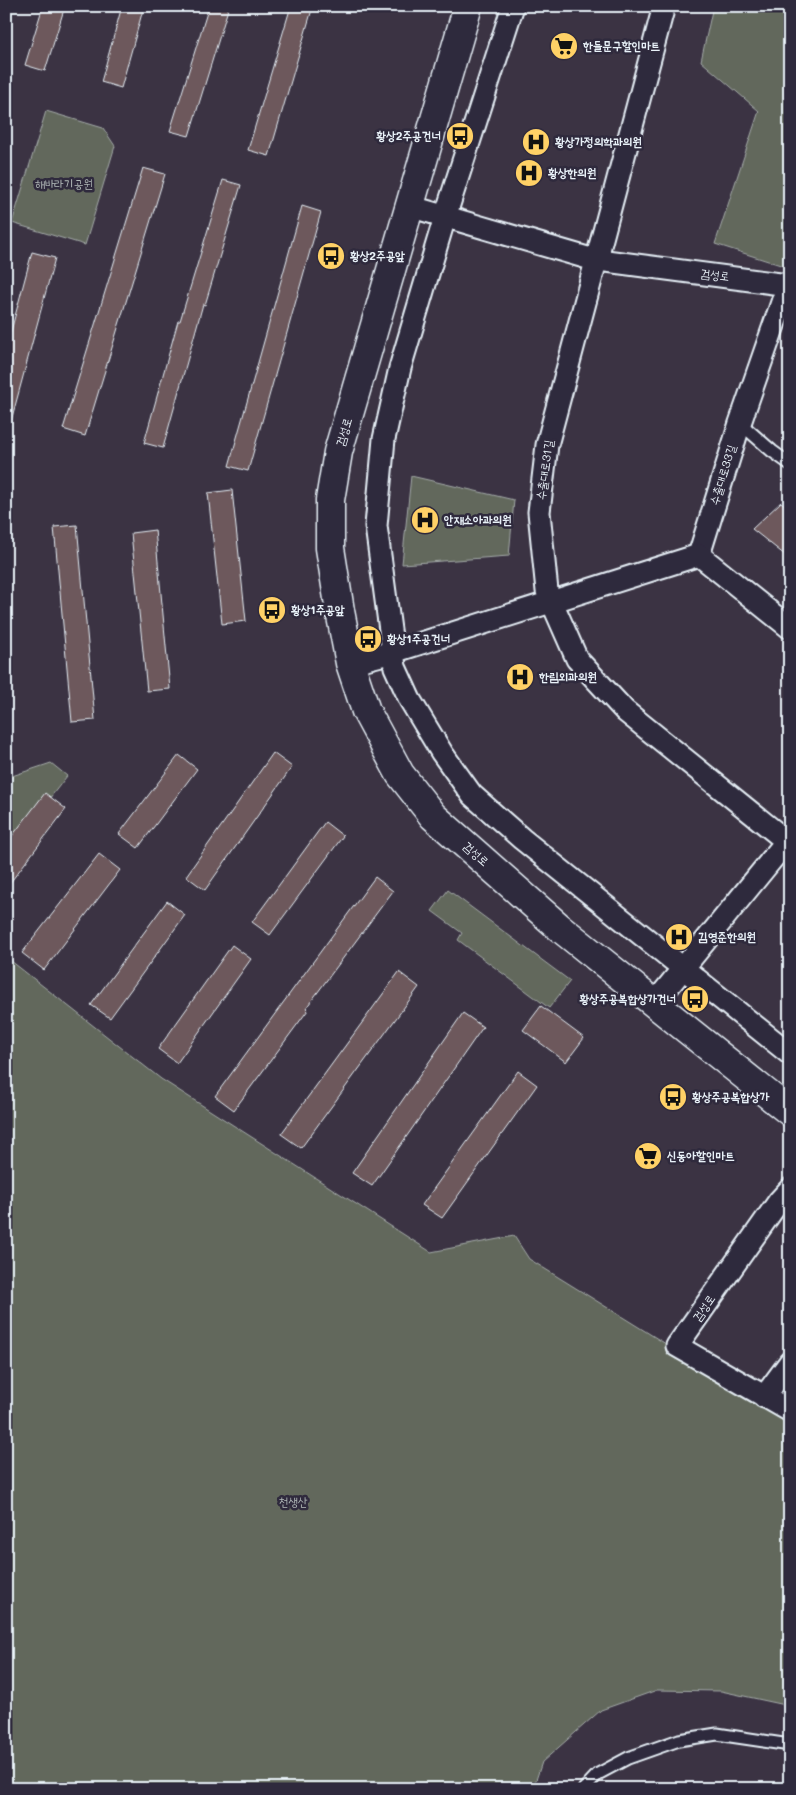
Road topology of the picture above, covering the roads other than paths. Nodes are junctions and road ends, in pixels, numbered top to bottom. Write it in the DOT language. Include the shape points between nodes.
graph roads {
  1 [pos="468,6"];
  2 [pos="513,6"];
  3 [pos="664,6"];
  4 [pos="409,206"];
  5 [pos="446,217"];
  6 [pos="596,260"];
  7 [pos="789,285"];
  8 [pos="740,423"];
  9 [pos="790,464"];
  10 [pos="699,555"];
  11 [pos="552,601"];
  12 [pos="790,628"];
  13 [pos="393,652"];
  14 [pos="350,663"];
  15 [pos="788,841"];
  16 [pos="682,968"];
  17 [pos="654,1004"];
  18 [pos="790,1054"];
  19 [pos="790,1112"];
  20 [pos="786,1199"];
  21 [pos="790,1362"];
  22 [pos="764,1397"];
  23 [pos="790,1410"];
  24 [pos="790,1745"];
  25 [pos="584,1789"];
  1 -- 4 [label="street, 검성로"];
  2 -- 5 [label="street"];
  3 -- 6 [label="street, 수출대로31길"];
  4 -- 5 [label="street, 검성로"];
  4 -- 14 [label="street, 검성로" via="338,452 330,500 330,548"];
  5 -- 6 [label="street, 검성로"];
  5 -- 13 [label="street" via="400,368 384,439 376,526"];
  6 -- 7 [label="street, 검성로"];
  6 -- 11 [label="street, 수출대로31길" via="546,455 539,512 547,590"];
  7 -- 8 [label="street, 수출대로33길"];
  8 -- 9 [label="lane"];
  8 -- 10 [label="street, 수출대로33길"];
  10 -- 11 [label="street"];
  10 -- 12 [label="street"];
  11 -- 13 [label="street"];
  11 -- 15 [label="street, 수출대로31길" via="577,659 625,711"];
  13 -- 14 [label="street"];
  13 -- 16 [label="street" via="395,667 410,700 472,795"];
  14 -- 17 [label="street, 검성로" via="366,711 400,774 433,816 559,927"];
  15 -- 16 [label="street"];
  16 -- 17 [label="street"];
  16 -- 18 [label="street"];
  17 -- 19 [label="street, 검성로"];
  20 -- 22 [label="street, 검성로" via="677,1346"];
  21 -- 22 [label="street"];
  22 -- 23 [label="street, 검성로"];
  24 -- 25 [label="lane" via="717,1734 679,1740 628,1758 598,1774"];
}
